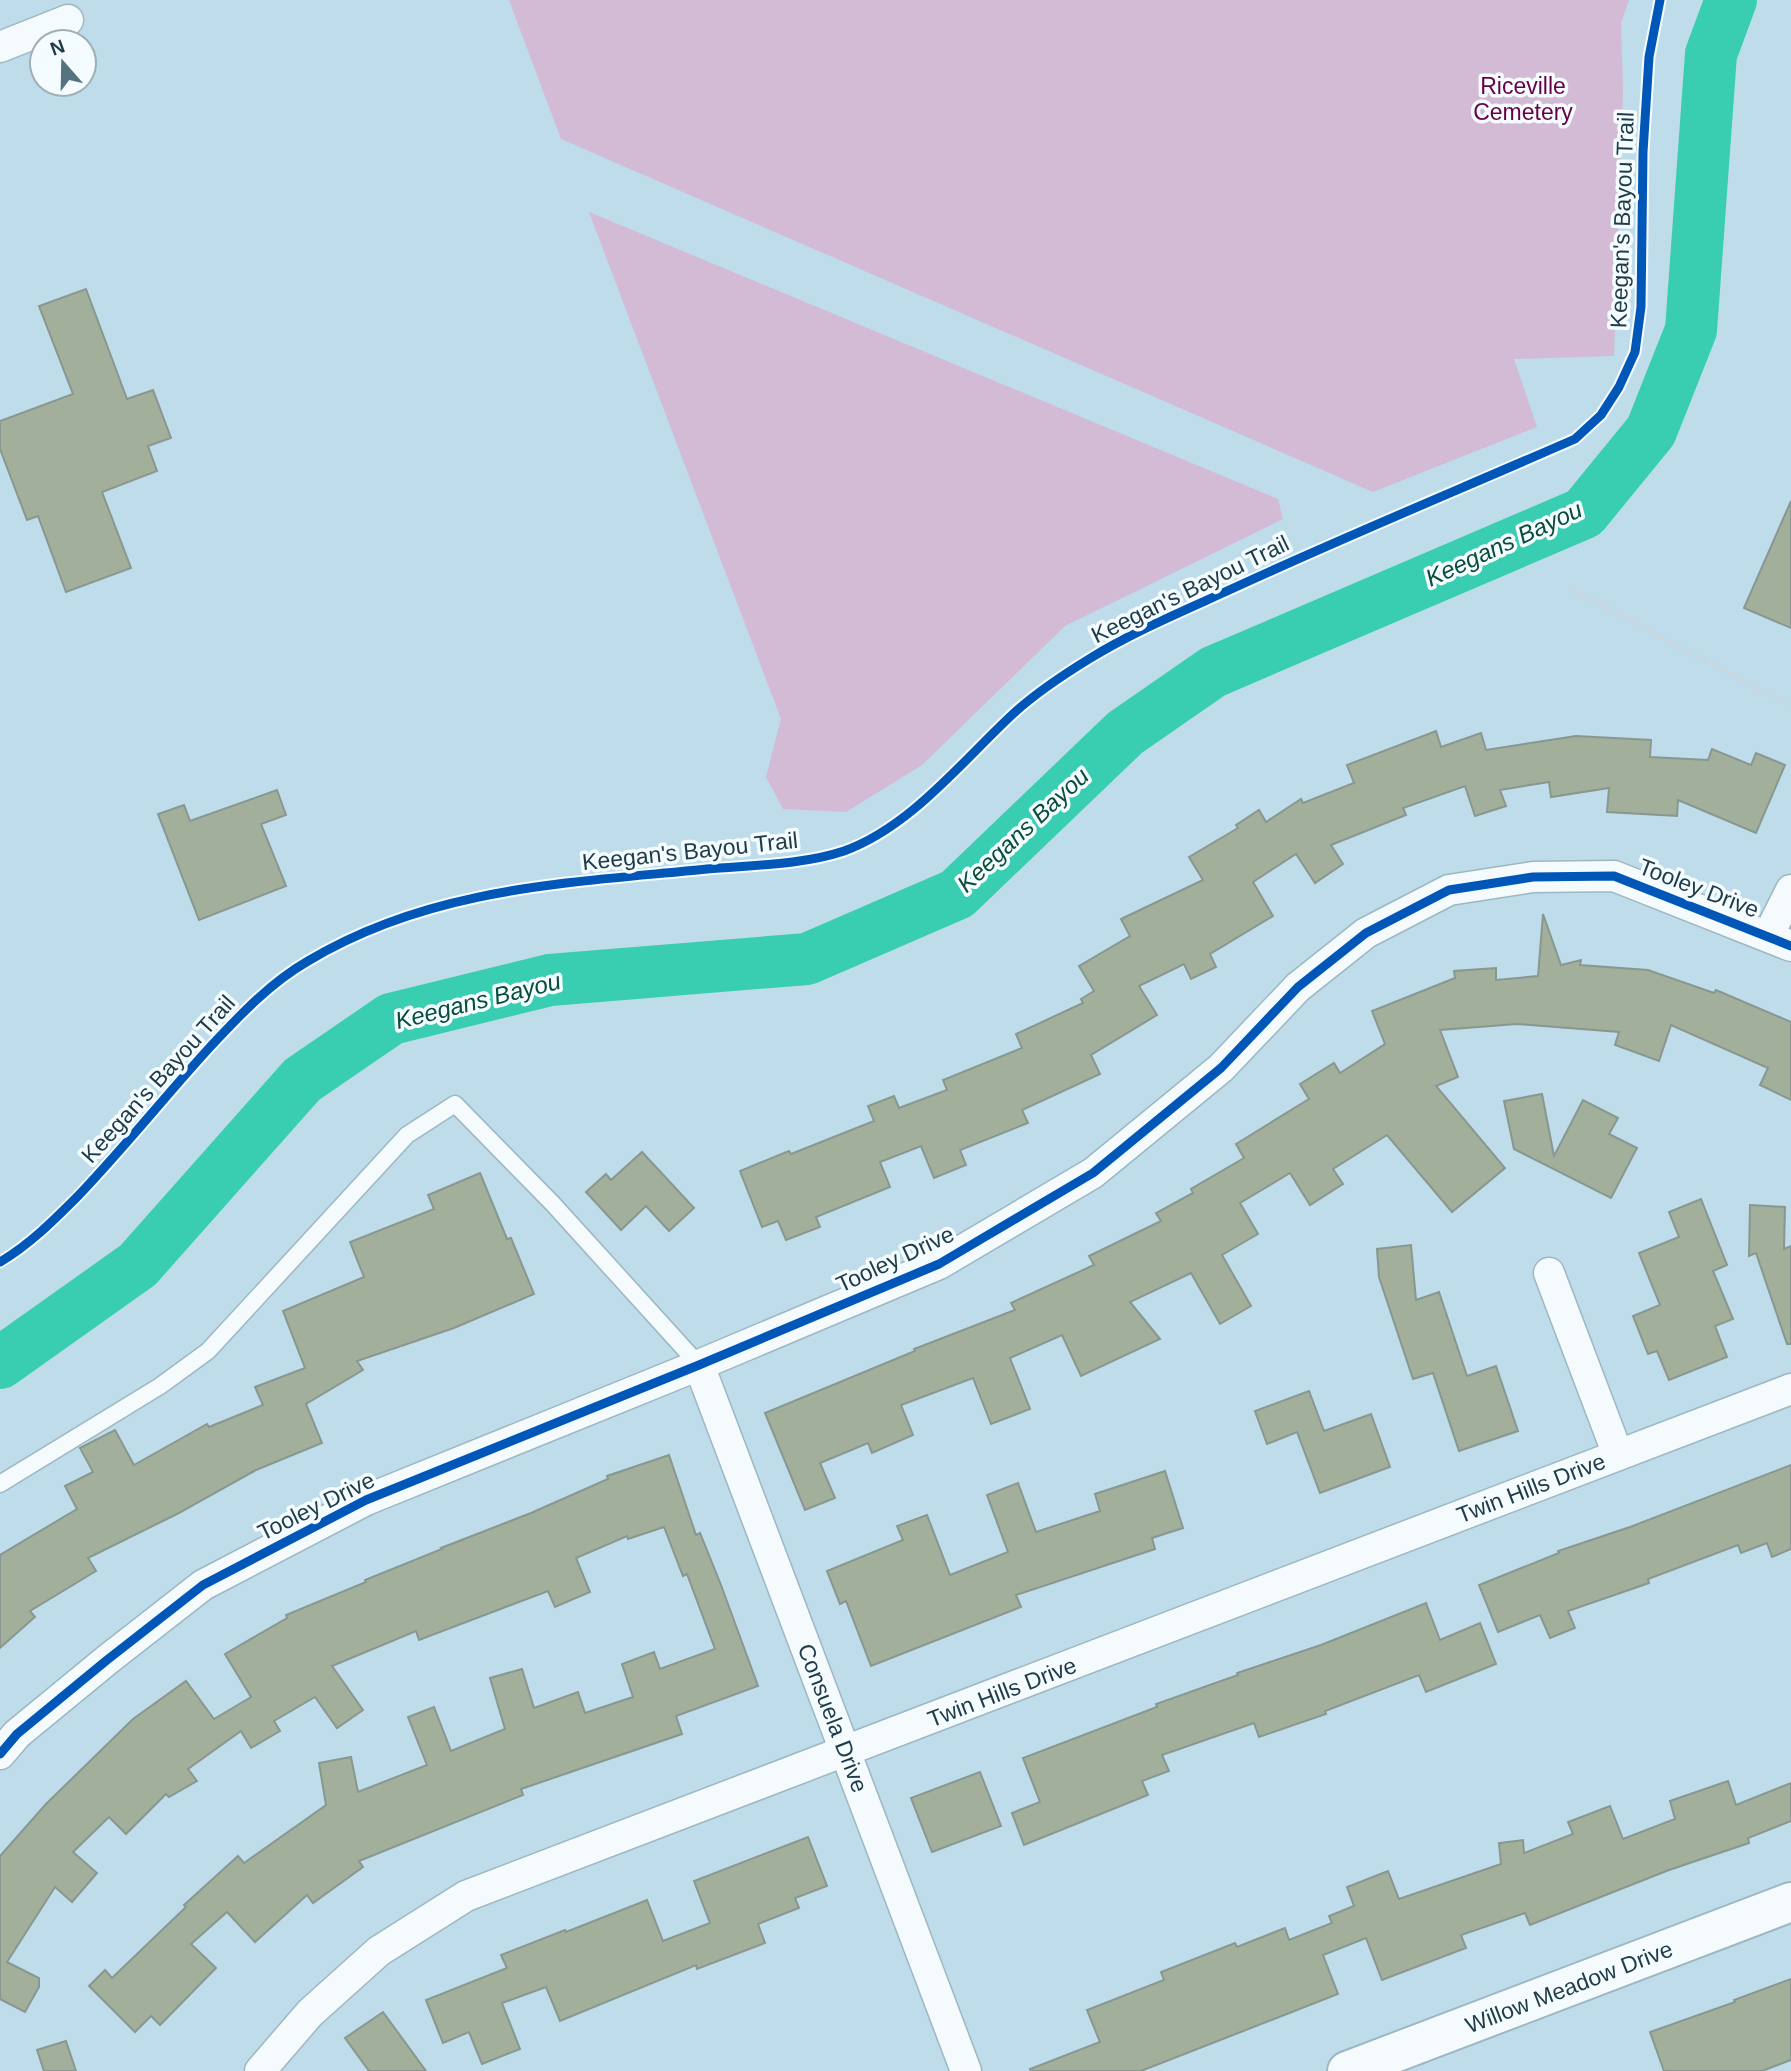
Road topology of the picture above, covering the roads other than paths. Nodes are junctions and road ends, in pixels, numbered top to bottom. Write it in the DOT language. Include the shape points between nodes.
graph roads {
  1 [pos="68,20"];
  2 [pos="0,46"];
  3 [pos="1791,890"];
  4 [pos="1780,941"];
  5 [pos="1549,1273"];
  6 [pos="699,1365"];
  7 [pos="1791,1389"];
  8 [pos="1618,1455"];
  9 [pos="0,1484"];
  10 [pos="846,1752"];
  11 [pos="0,1754"];
  12 [pos="1791,1902"];
  13 [pos="260,2071"];
  14 [pos="966,2071"];
  15 [pos="1347,2071"];
  1 -- 2 [label="street"];
  3 -- 4 [label="street"];
  4 -- 6 [label="street, Tooley Drive" via="1614,876 1534,877 1449,890 1366,933 1298,987 1221,1068 1093,1173 939,1264"];
  5 -- 8 [label="street"];
  6 -- 9 [label="lane" via="455,1104 407,1135 208,1351 160,1386"];
  6 -- 10 [label="street, Consuela Drive"];
  6 -- 11 [label="street, Tooley Drive" via="366,1500 203,1585 86,1676"];
  7 -- 8 [label="street, Twin Hills Drive"];
  8 -- 10 [label="street, Twin Hills Drive"];
  10 -- 13 [label="street, Twin Hills Drive" via="466,1896 379,1951 310,2013"];
  10 -- 14 [label="street, Consuela Drive"];
  12 -- 15 [label="street, Willow Meadow Drive"];
}
